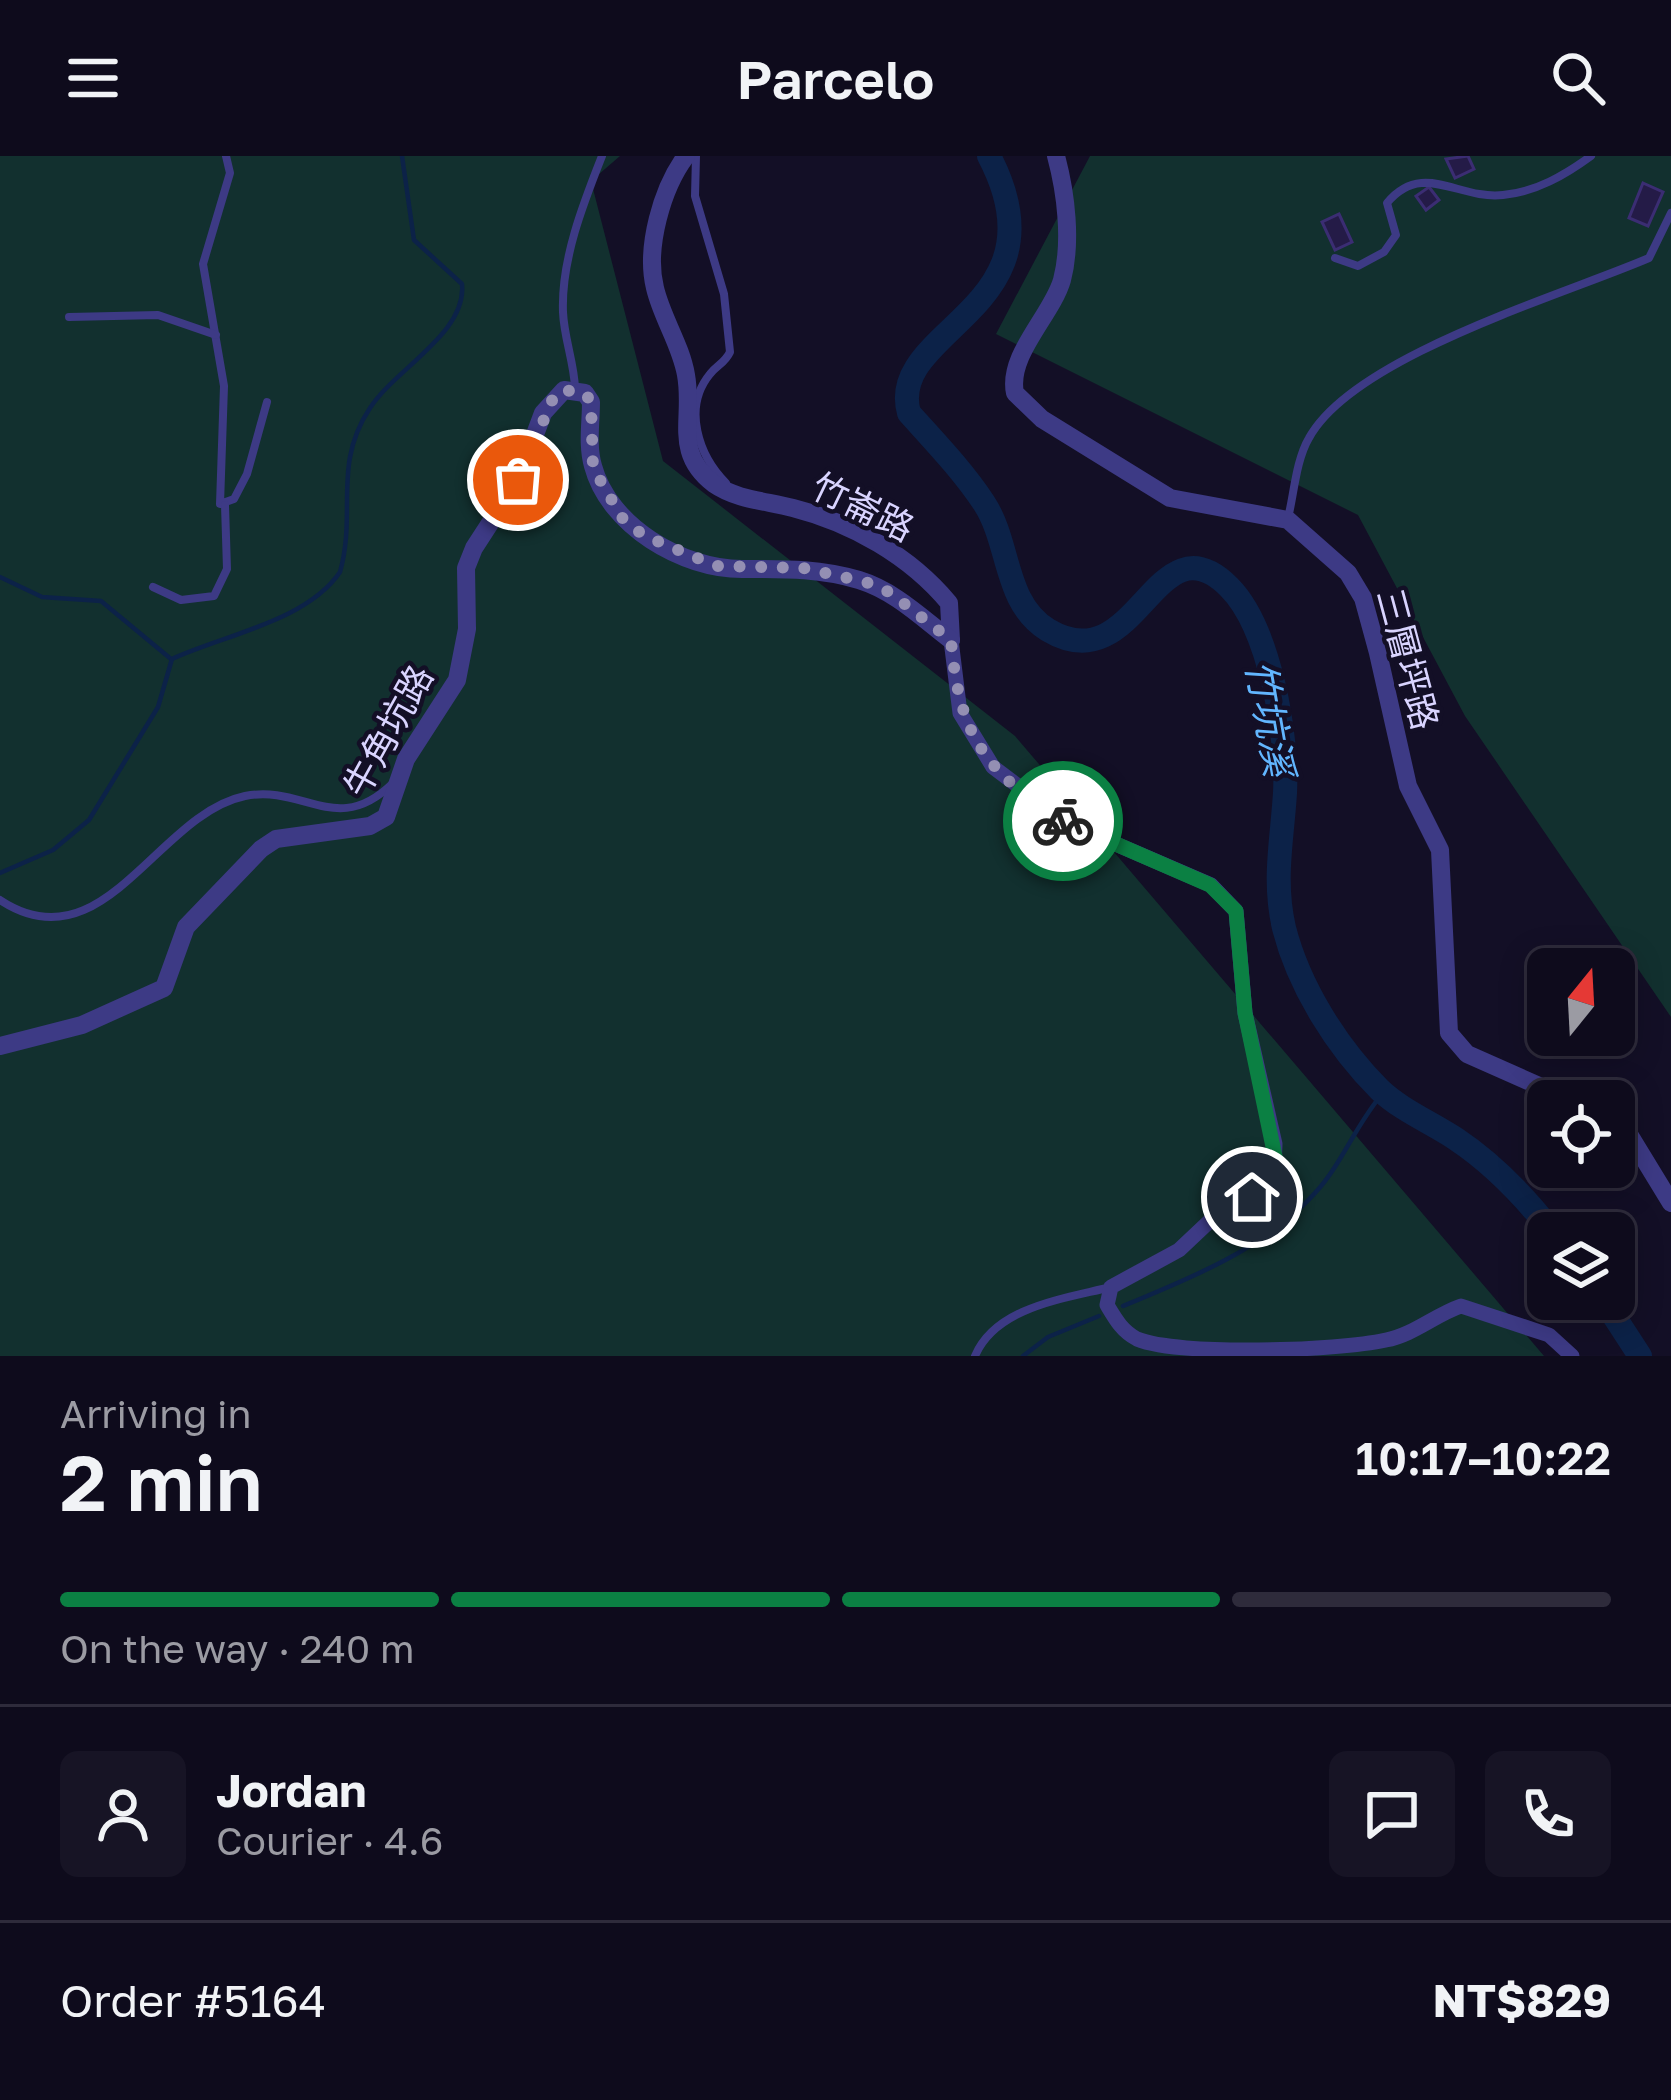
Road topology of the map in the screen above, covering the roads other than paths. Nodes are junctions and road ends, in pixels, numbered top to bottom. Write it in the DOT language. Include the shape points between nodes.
graph roads {
  1 [pos="226,156"];
  2 [pos="602,156"];
  3 [pos="686,156"];
  4 [pos="696,156"];
  5 [pos="1056,156"];
  6 [pos="1591,156"];
  7 [pos="1671,213"];
  8 [pos="1335,258"];
  9 [pos="69,317"];
  10 [pos="217,335"];
  11 [pos="574,389"];
  12 [pos="267,402"];
  13 [pos="741,496"];
  14 [pos="225,506"];
  15 [pos="1288,520"];
  16 [pos="153,587"];
  17 [pos="951,640"];
  18 [pos="398,778"];
  19 [pos="0,901"];
  20 [pos="0,1046"];
  21 [pos="1527,1082"];
  22 [pos="1635,1144"];
  23 [pos="1671,1203"];
  24 [pos="1111,1287"];
  25 [pos="975,1356"];
  26 [pos="1572,1356"];
  1 -- 10 [label="lane" via="230,173 203,264"];
  2 -- 11 [label="lane" via="565,284"];
  3 -- 13 [label="street, 竹崙路" via="656,233 654,285 685,366 685,446 714,484"];
  4 -- 13 [label="lane" via="695,196 724,294 730,352 702,391 698,441 710,467"];
  5 -- 15 [label="street" via="1063,278 1017,367 1015,393 1042,419 1170,498"];
  6 -- 8 [label="lane" via="1559,178 1506,195 1408,184 1387,203 1396,235 1384,252 1358,266"];
  7 -- 15 [label="lane" via="1649,258 1498,317 1330,407 1306,440"];
  9 -- 10 [label="lane" via="158,315"];
  10 -- 14 [label="lane" via="224,386 218,500"];
  11 -- 17 [label="street" via="591,402 593,468 623,519 643,535 716,566 803,568 866,582"];
  11 -- 18 [label="street, 牛角坑路" via="554,396 543,412 518,480 474,548 457,680"];
  12 -- 14 [label="lane" via="247,474"];
  13 -- 17 [label="street, 竹崙路" via="836,523 896,555 949,603"];
  14 -- 16 [label="lane" via="227,569 214,596 181,600"];
  15 -- 21 [label="street, 三層坪路" via="1348,573 1363,598 1403,770 1440,850 1449,1033 1486,1065"];
  17 -- 24 [label="street, 竹崙路" via="960,713 993,767 1067,823 1210,885 1240,926 1245,1013 1273,1131 1274,1174 1180,1250"];
  18 -- 19 [label="lane" via="362,807 339,810 272,796 235,799 81,914 34,915"];
  18 -- 20 [label="street, 牛角坑路" via="386,818 276,838 261,849 186,927 164,988 82,1025"];
  22 -- 23 [label="street"];
  24 -- 25 [label="lane" via="1006,1317 987,1331"];
  24 -- 26 [label="street" via="1107,1305 1123,1330 1187,1352 1388,1340 1461,1306 1549,1335"];
}
